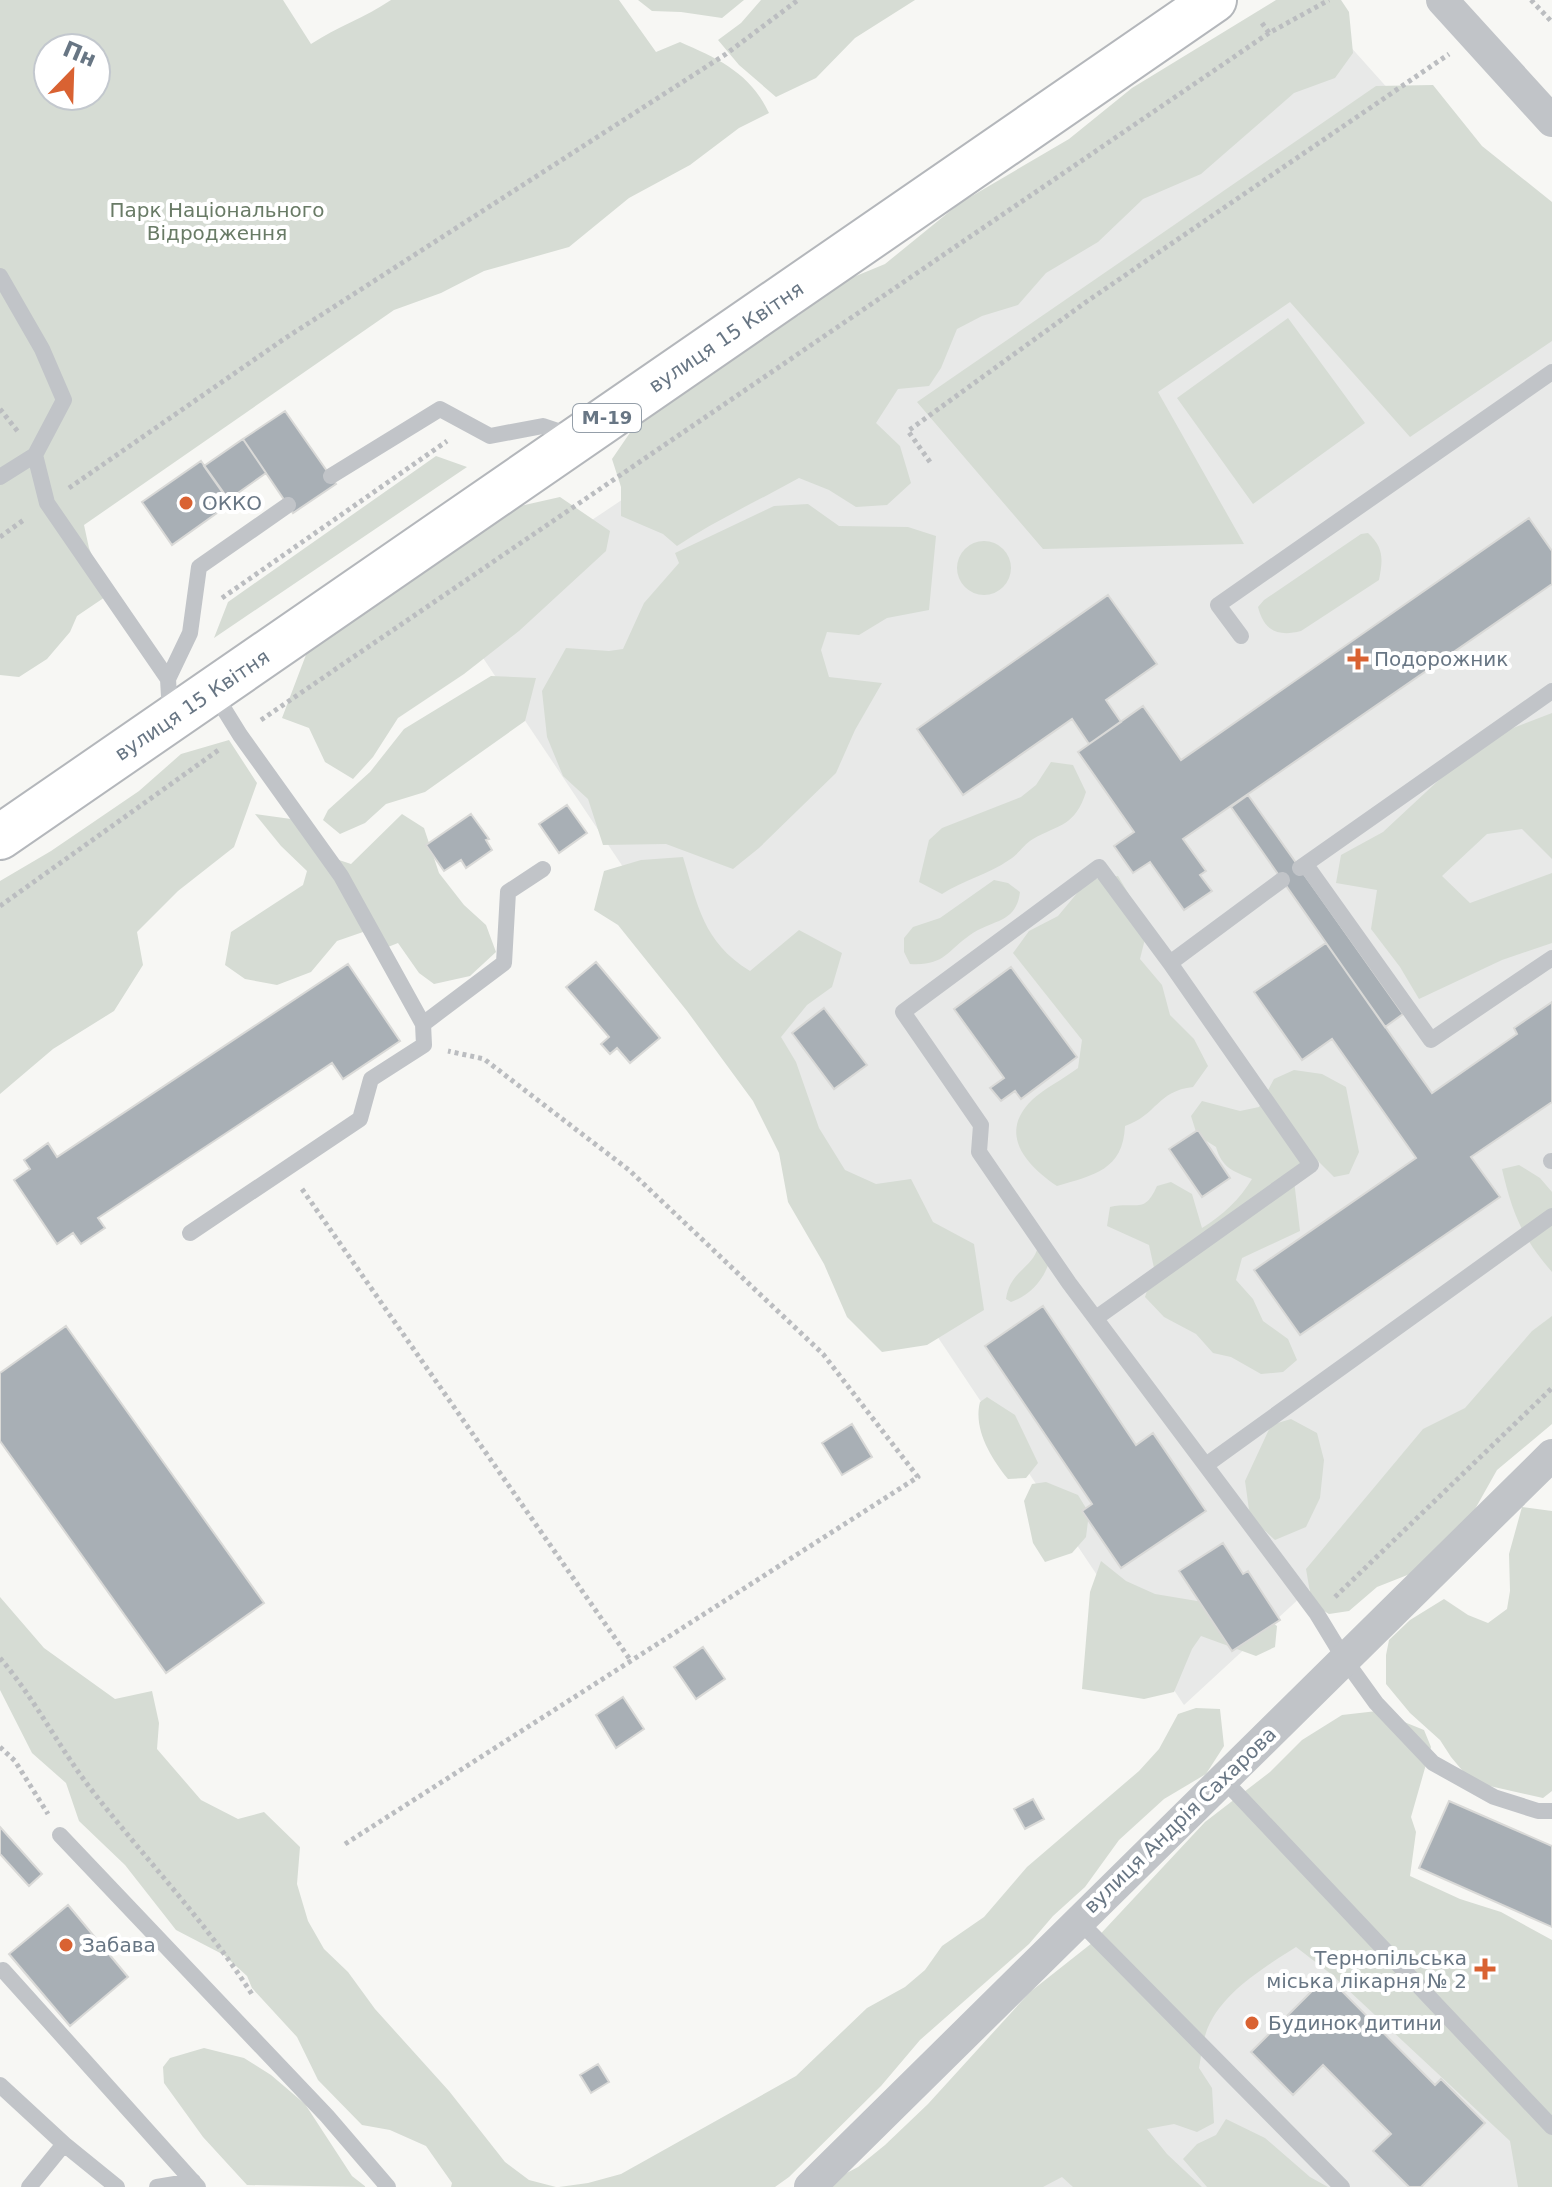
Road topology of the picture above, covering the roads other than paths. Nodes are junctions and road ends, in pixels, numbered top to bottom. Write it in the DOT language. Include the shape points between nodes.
graph roads {
  1 [pos="1214,0"];
  2 [pos="1442,0"];
  3 [pos="1548,110"];
  4 [pos="0,276"];
  5 [pos="1550,379"];
  6 [pos="578,438"];
  7 [pos="35,455"];
  8 [pos="331,476"];
  9 [pos="0,477"];
  10 [pos="288,505"];
  11 [pos="1241,636"];
  12 [pos="213,691"];
  13 [pos="1552,691"];
  14 [pos="169,699"];
  15 [pos="0,837"];
  16 [pos="543,869"];
  17 [pos="1282,880"];
  18 [pos="1552,958"];
  19 [pos="1170,963"];
  20 [pos="423,1024"];
  21 [pos="1552,1216"];
  22 [pos="190,1233"];
  23 [pos="1096,1318"];
  24 [pos="1550,1461"];
  25 [pos="1206,1465"];
  26 [pos="1345,1660"];
  27 [pos="1222,1778"];
  28 [pos="1552,1811"];
  29 [pos="60,1835"];
  30 [pos="1078,1920"];
  31 [pos="3,1970"];
  32 [pos="0,2085"];
  33 [pos="1552,2127"];
  34 [pos="64,2144"];
  35 [pos="196,2184"];
  36 [pos="29,2187"];
  37 [pos="117,2187"];
  38 [pos="157,2187"];
  39 [pos="388,2187"];
  40 [pos="810,2187"];
  41 [pos="1342,2187"];
  1 -- 6 [label="highway, вулиця 15 Квітня / М-19"];
  2 -- 3 [label="street"];
  4 -- 7 [label="lane" via="64,400"];
  5 -- 11 [label="lane" via="1218,605"];
  6 -- 8 [label="lane" via="543,426 490,436 440,409"];
  6 -- 12 [label="highway, вулиця 15 Квітня / М-19"];
  7 -- 9 [label="lane"];
  7 -- 14 [label="lane" via="47,503"];
  10 -- 14 [label="lane" via="199,567 190,633"];
  12 -- 14 [label="highway, вулиця 15 Квітня / М-19"];
  12 -- 20 [label="lane" via="341,876"];
  13 -- 18 [label="lane" via="1303,866 1431,1040"];
  14 -- 15 [label="highway, вулиця 15 Квітня / М-19"];
  16 -- 20 [label="lane" via="508,892 504,963"];
  17 -- 19 [label="lane"];
  19 -- 23 [label="lane" via="1311,1165"];
  19 -- 23 [label="lane" via="1099,867 903,1012 981,1125 979,1152"];
  20 -- 22 [label="lane" via="424,1045 371,1079 360,1119"];
  21 -- 25 [label="lane"];
  23 -- 25 [label="lane"];
  24 -- 26 [label="street, вулиця Андрія Сахарова"];
  25 -- 26 [label="lane"];
  26 -- 27 [label="street, вулиця Андрія Сахарова"];
  26 -- 28 [label="lane" via="1376,1703 1433,1763 1494,1797"];
  27 -- 30 [label="street, вулиця Андрія Сахарова"];
  27 -- 33 [label="lane"];
  29 -- 39 [label="lane"];
  30 -- 40 [label="street, вулиця Андрія Сахарова"];
  30 -- 41 [label="lane"];
  31 -- 35 [label="lane"];
  32 -- 34 [label="lane"];
  34 -- 36 [label="lane"];
  34 -- 37 [label="lane"];
  35 -- 38 [label="lane"];
}
